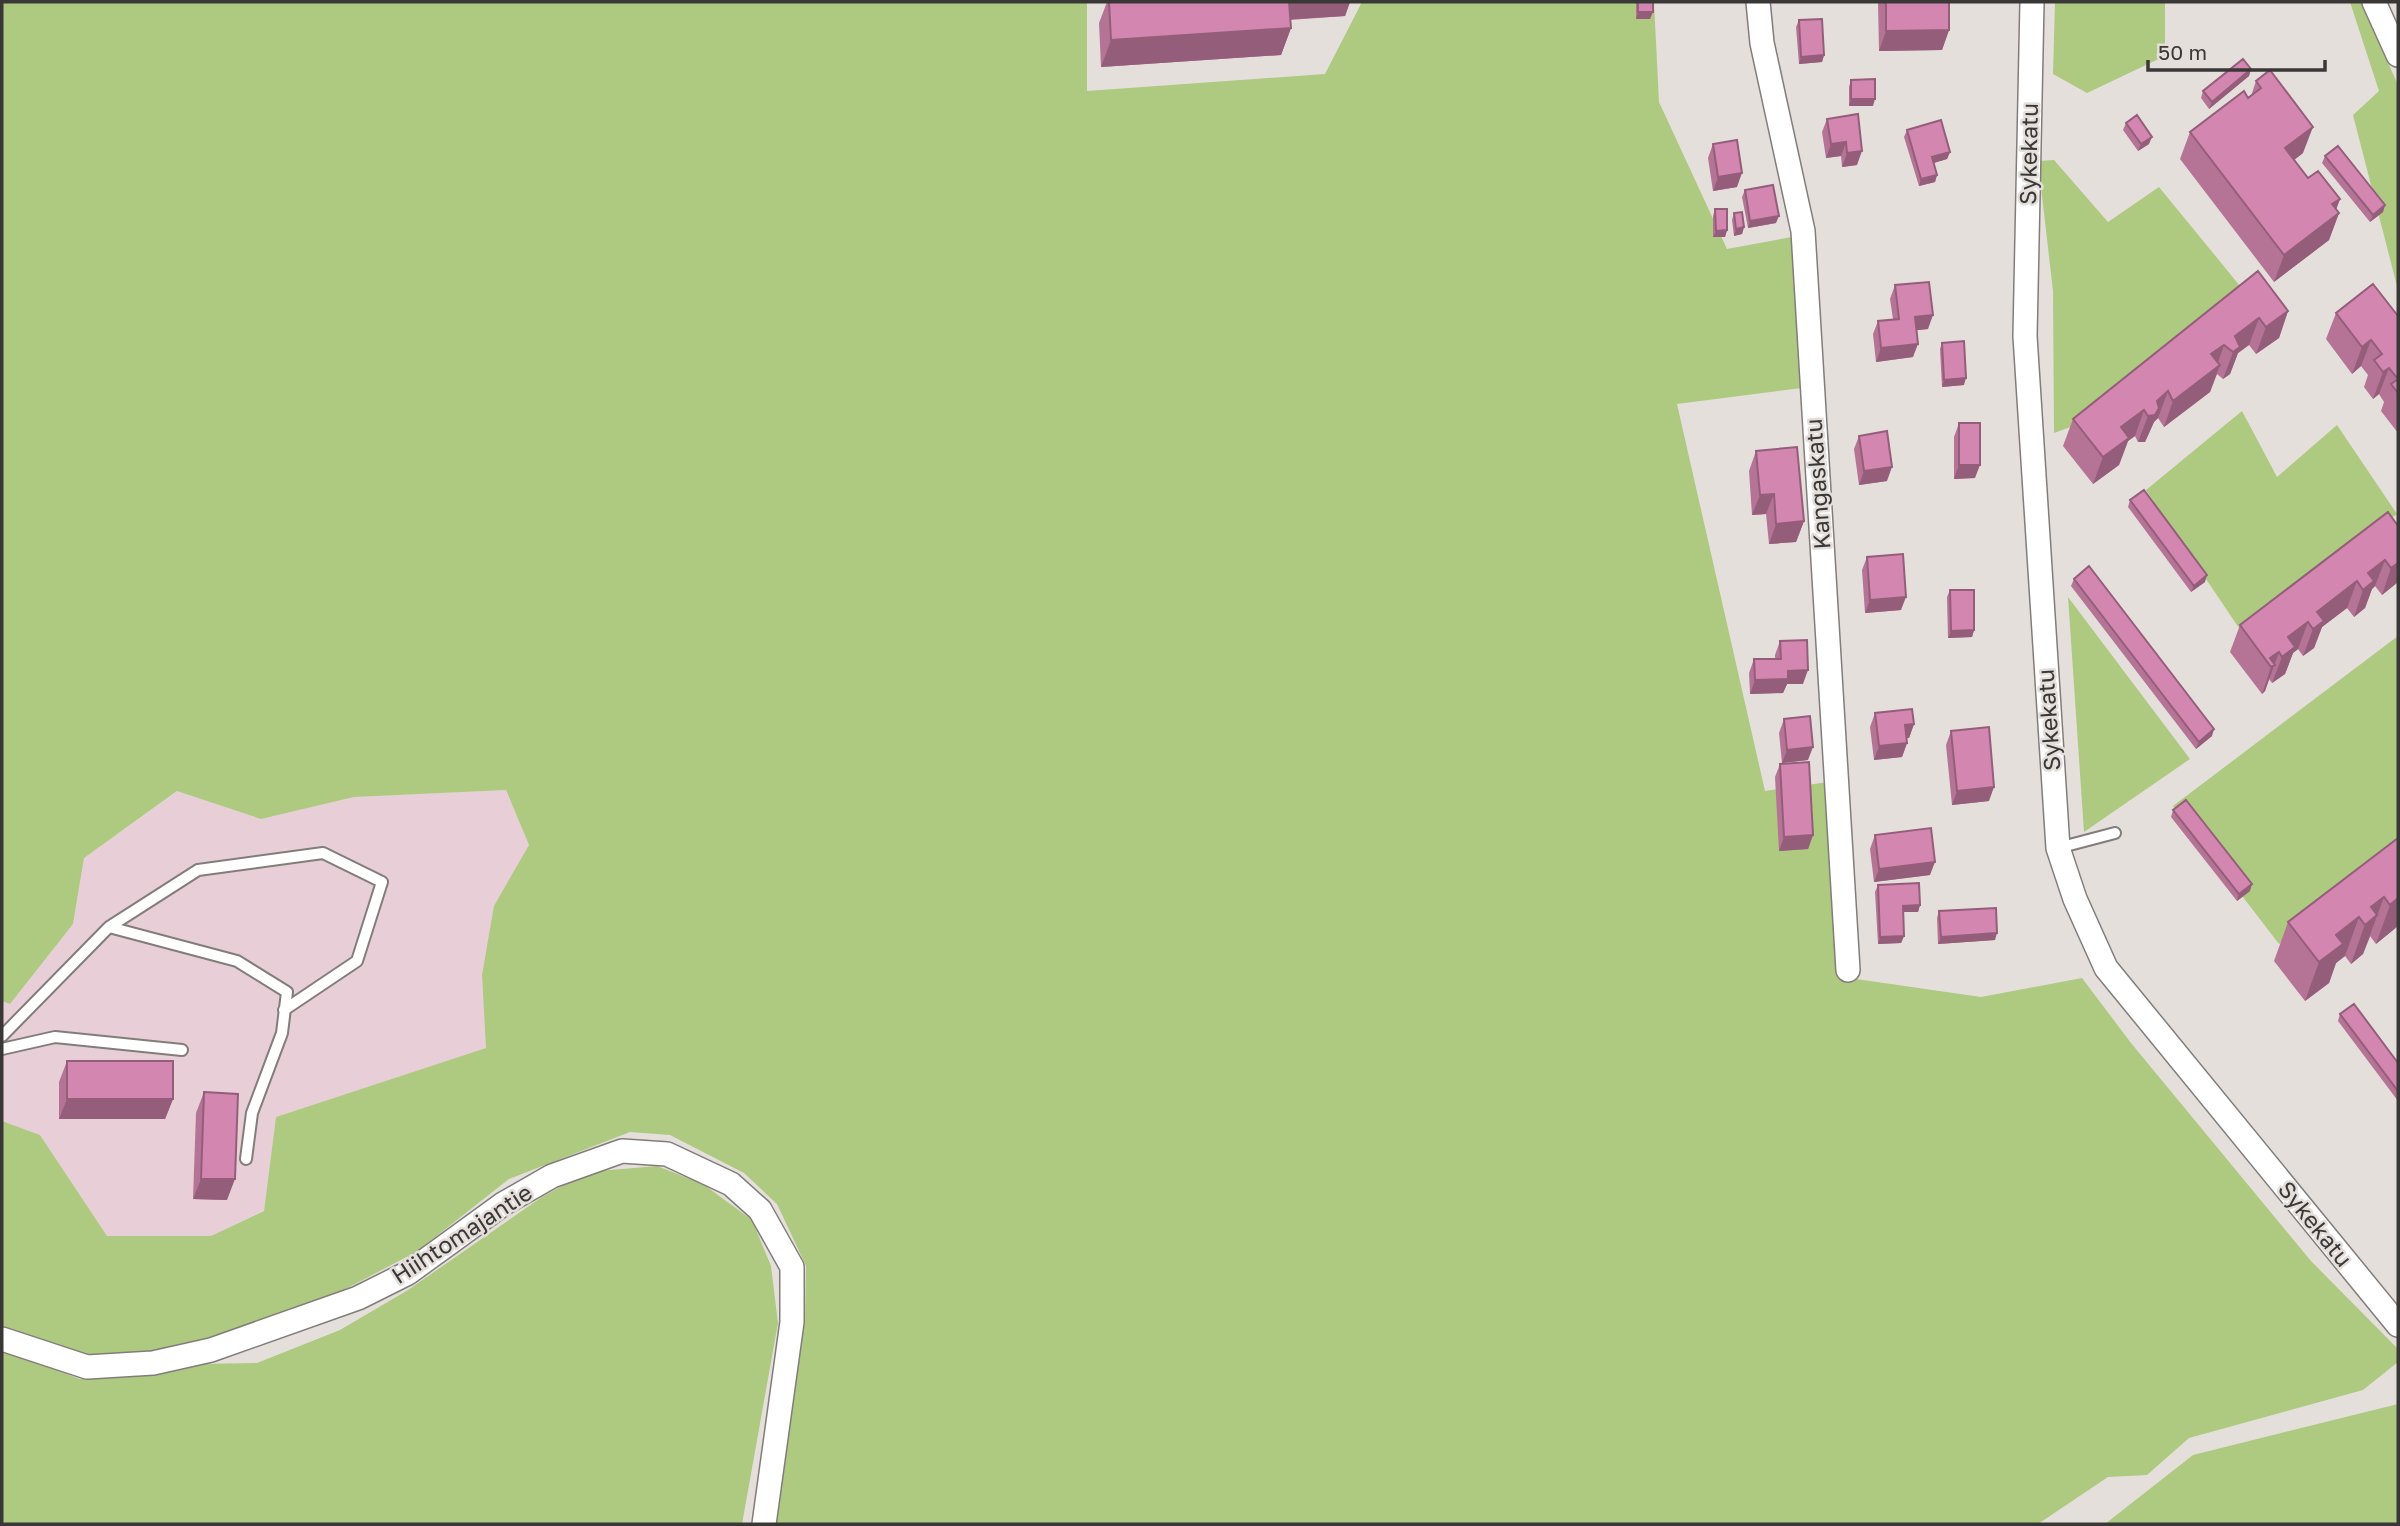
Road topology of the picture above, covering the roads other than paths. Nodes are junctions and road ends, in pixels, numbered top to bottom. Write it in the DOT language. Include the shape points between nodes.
graph roads {
  1 [pos="1758,2"];
  2 [pos="2032,2"];
  3 [pos="2374,2"];
  4 [pos="2398,55"];
  5 [pos="2115,833"];
  6 [pos="2058,848"];
  7 [pos="109,928"];
  8 [pos="1848,970"];
  9 [pos="284,1010"];
  10 [pos="2,1036"];
  11 [pos="2,1049"];
  12 [pos="182,1050"];
  13 [pos="246,1159"];
  14 [pos="2398,1325"];
  15 [pos="2,1339"];
  16 [pos="764,1524"];
  1 -- 8 [label="street, Kangaskatu" via="1762,43 1803,231"];
  2 -- 6 [label="street, Sykekatu" via="2025,337"];
  3 -- 4 [label="street"];
  5 -- 6 [label="lane"];
  6 -- 14 [label="street, Sykekatu" via="2075,900 2106,968"];
  7 -- 9 [label="lane" via="237,961 287,992"];
  7 -- 9 [label="lane" via="198,870 323,853 382,882 356,961"];
  7 -- 10 [label="lane"];
  9 -- 13 [label="lane" via="282,1033 252,1113"];
  11 -- 12 [label="lane" via="55,1037"];
  15 -- 16 [label="street, Hiihtomajantie" via="87,1367 153,1363 211,1350 358,1298 408,1273 503,1204 552,1175 622,1152 667,1154 731,1184 760,1210 792,1267 792,1322"];
}
